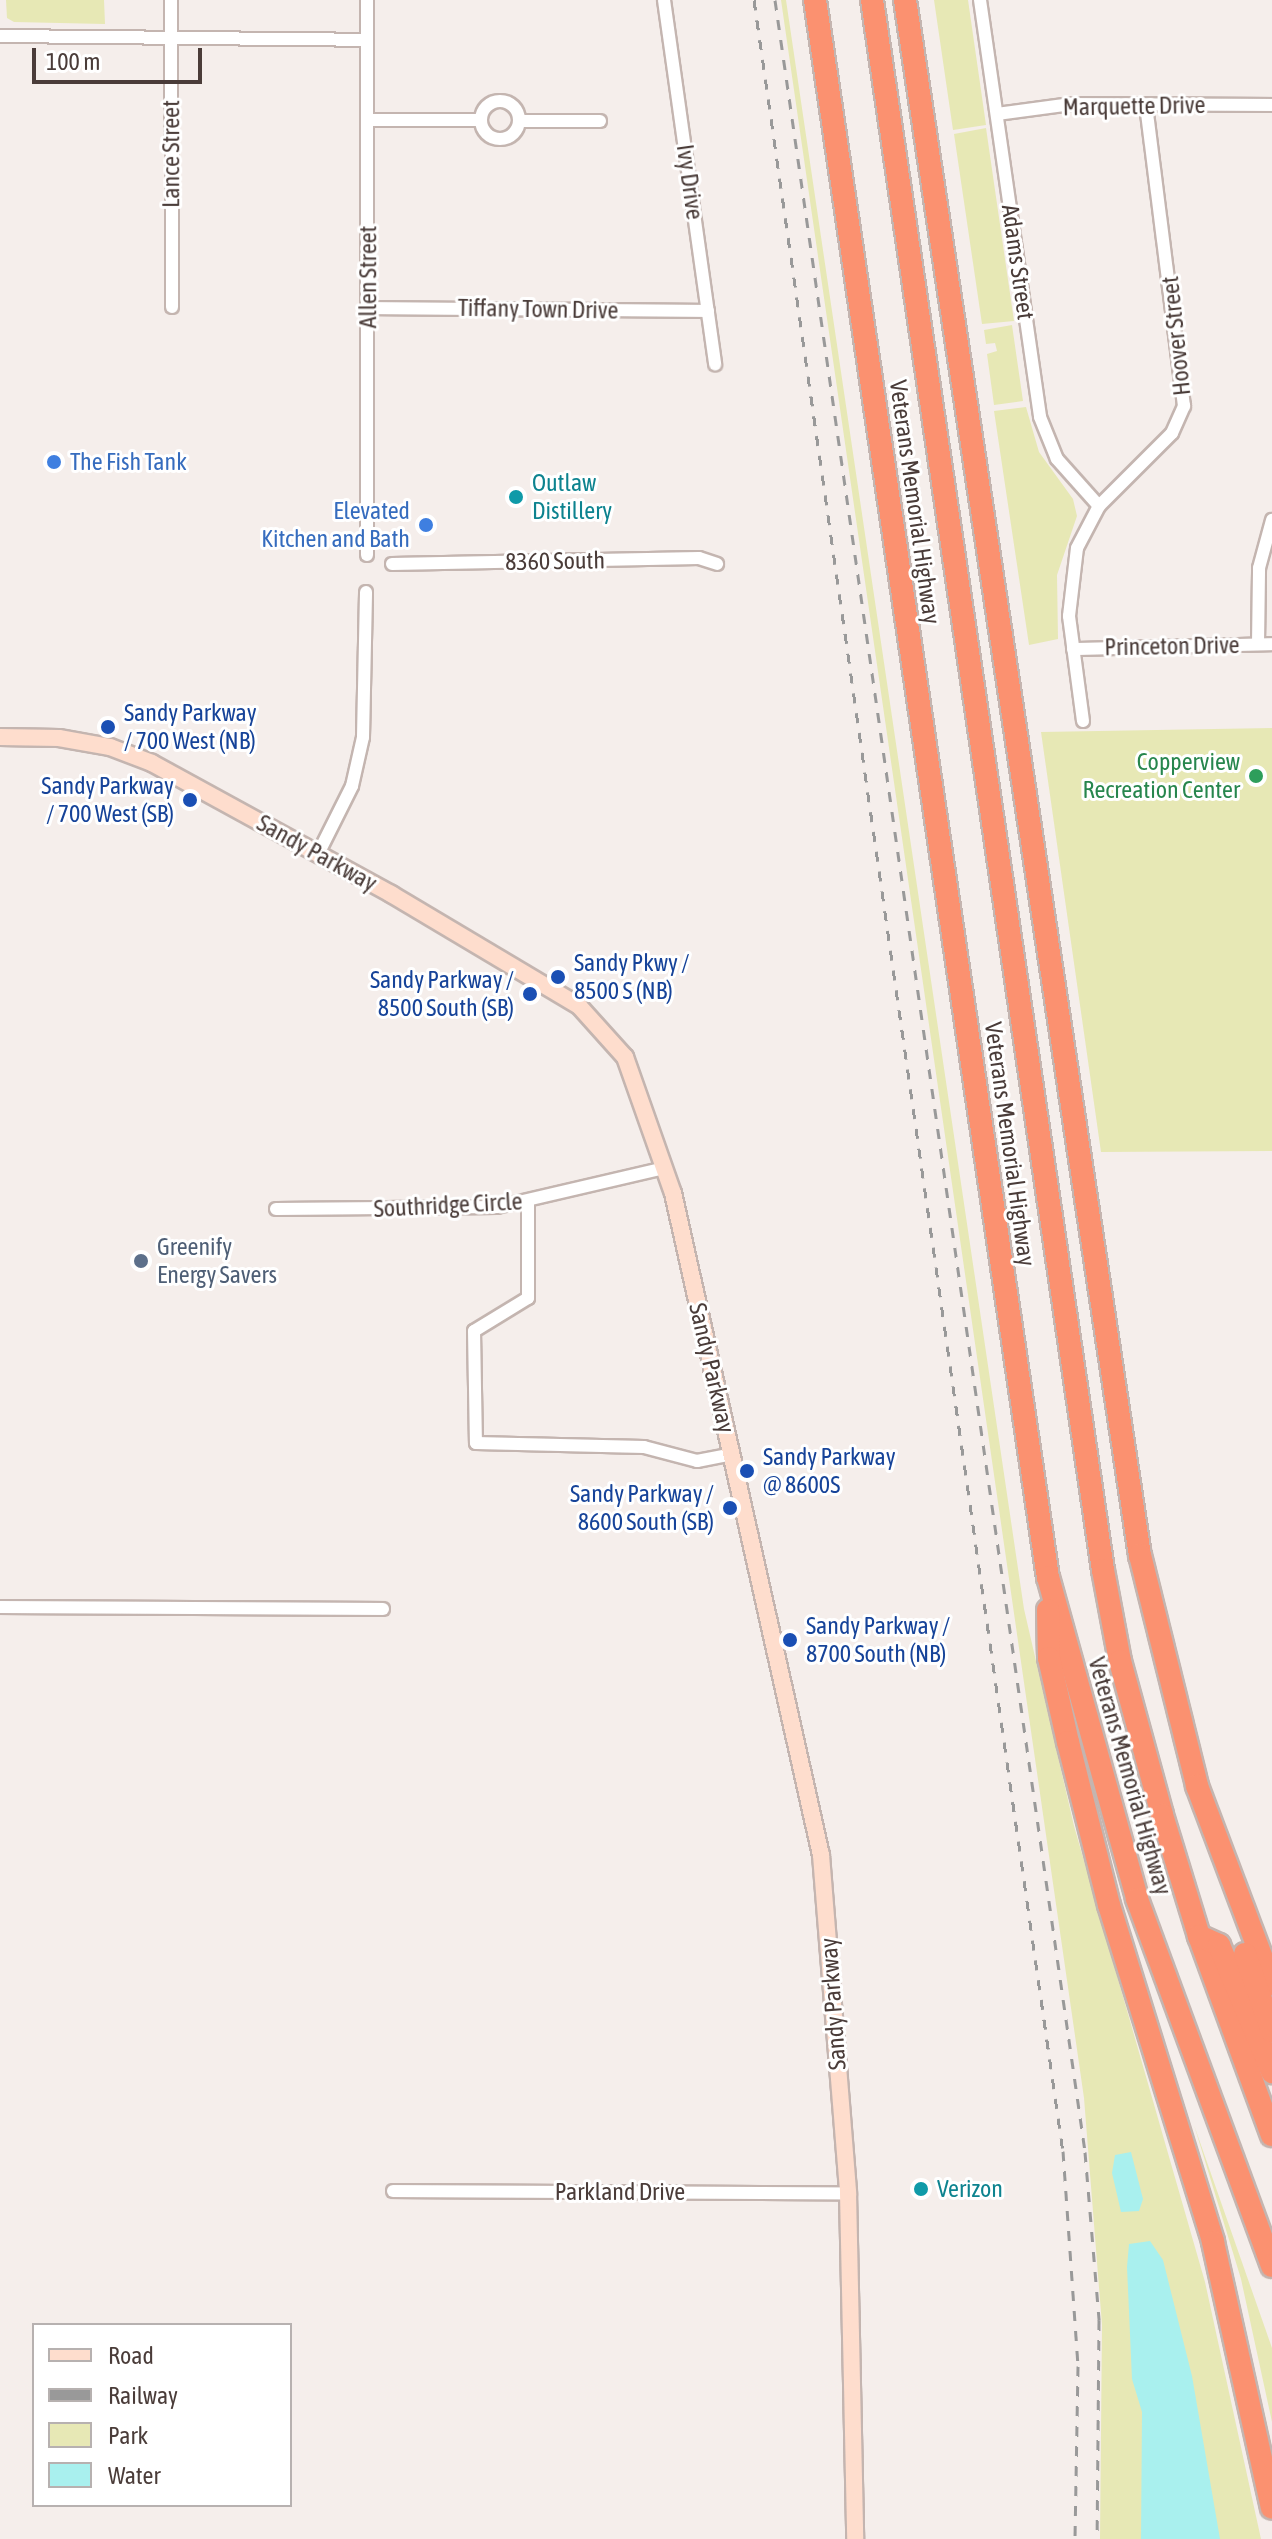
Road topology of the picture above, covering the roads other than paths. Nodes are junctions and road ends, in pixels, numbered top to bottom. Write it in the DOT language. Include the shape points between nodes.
graph roads {
  1 [pos="171,0"];
  2 [pos="367,0"];
  3 [pos="664,0"];
  4 [pos="815,0"];
  5 [pos="872,0"];
  6 [pos="905,0"];
  7 [pos="980,0"];
  8 [pos="0,36"];
  9 [pos="171,38"];
  10 [pos="367,40"];
  11 [pos="1146,104"];
  12 [pos="1272,105"];
  13 [pos="997,114"];
  14 [pos="367,120"];
  15 [pos="481,120"];
  16 [pos="519,121"];
  17 [pos="600,121"];
  18 [pos="172,307"];
  19 [pos="368,308"];
  20 [pos="708,311"];
  21 [pos="715,364"];
  22 [pos="1099,506"];
  23 [pos="1272,520"];
  24 [pos="367,555"];
  25 [pos="392,564"];
  26 [pos="717,564"];
  27 [pos="366,592"];
  28 [pos="1258,644"];
  29 [pos="1272,644"];
  30 [pos="1073,649"];
  31 [pos="1083,721"];
  32 [pos="0,737"];
  33 [pos="318,854"];
  34 [pos="665,1168"];
  35 [pos="528,1203"];
  36 [pos="276,1209"];
  37 [pos="732,1454"];
  38 [pos="1048,1577"];
  39 [pos="0,1607"];
  40 [pos="383,1609"];
  41 [pos="1183,1735"];
  42 [pos="1199,1936"];
  43 [pos="1272,1984"];
  44 [pos="1272,2031"];
  45 [pos="1272,2072"];
  46 [pos="1272,2135"];
  47 [pos="393,2191"];
  48 [pos="848,2193"];
  49 [pos="1272,2266"];
  50 [pos="1272,2508"];
  51 [pos="855,2539"];
  1 -- 9 [label="street, Lance Street"];
  2 -- 10 [label="street, Allen Street"];
  3 -- 20 [label="street, Ivy Drive"];
  4 -- 38 [label="highway, Veterans Memorial Highway"];
  5 -- 42 [label="highway, Veterans Memorial Highway" via="1103,1570 1141,1743"];
  6 -- 41 [label="highway" via="1140,1555"];
  7 -- 13 [label="street, Adams Street"];
  8 -- 9 [label="street"];
  9 -- 10 [label="street"];
  9 -- 18 [label="street, Lance Street"];
  10 -- 14 [label="street, Allen Street"];
  11 -- 12 [label="street, Marquette Drive"];
  11 -- 13 [label="street, Marquette Drive" via="1071,104"];
  11 -- 22 [label="street, Hoover Street" via="1184,406 1172,433"];
  13 -- 22 [label="street, Adams Street" via="1040,417 1057,459"];
  14 -- 15 [label="street"];
  14 -- 19 [label="street, Allen Street"];
  15 -- 16 [label="street" via="487,134 501,139 515,132"];
  15 -- 16 [label="street" via="485,108 500,101 515,109"];
  16 -- 17 [label="street"];
  19 -- 20 [label="street, Tiffany Town Drive"];
  19 -- 24 [label="street, Allen Street"];
  20 -- 21 [label="street, Ivy Drive"];
  22 -- 30 [label="street, Hoover Street" via="1070,569"];
  23 -- 28 [label="street" via="1259,568"];
  25 -- 26 [label="street, 8360 South" via="699,558"];
  27 -- 33 [label="street" via="363,737 352,786"];
  28 -- 29 [label="street, Princeton Drive"];
  28 -- 30 [label="street, Princeton Drive"];
  30 -- 31 [label="street, Hoover Street"];
  32 -- 33 [label="main road, Sandy Parkway" via="59,738 122,751"];
  33 -- 34 [label="main road, Sandy Parkway" via="591,1017 625,1057"];
  34 -- 35 [label="street, Southridge Circle"];
  34 -- 37 [label="main road, Sandy Parkway"];
  35 -- 36 [label="street, Southridge Circle" via="461,1209"];
  35 -- 37 [label="street" via="528,1298 474,1331 476,1443 644,1447 697,1461"];
  37 -- 48 [label="main road, Sandy Parkway" via="821,1855"];
  38 -- 49 [label="highway, Veterans Memorial Highway" via="1137,1899"];
  38 -- 50 [label="highway" via="1049,1658 1068,1742 1109,1905 1213,2242"];
  39 -- 40 [label="street"];
  41 -- 43 [label="highway"];
  41 -- 44 [label="highway" via="1184,1766"];
  42 -- 45 [label="highway" via="1219,1945"];
  42 -- 46 [label="highway, Veterans Memorial Highway"];
  47 -- 48 [label="street, Parkland Drive"];
  48 -- 51 [label="main road, Sandy Parkway"];
}
